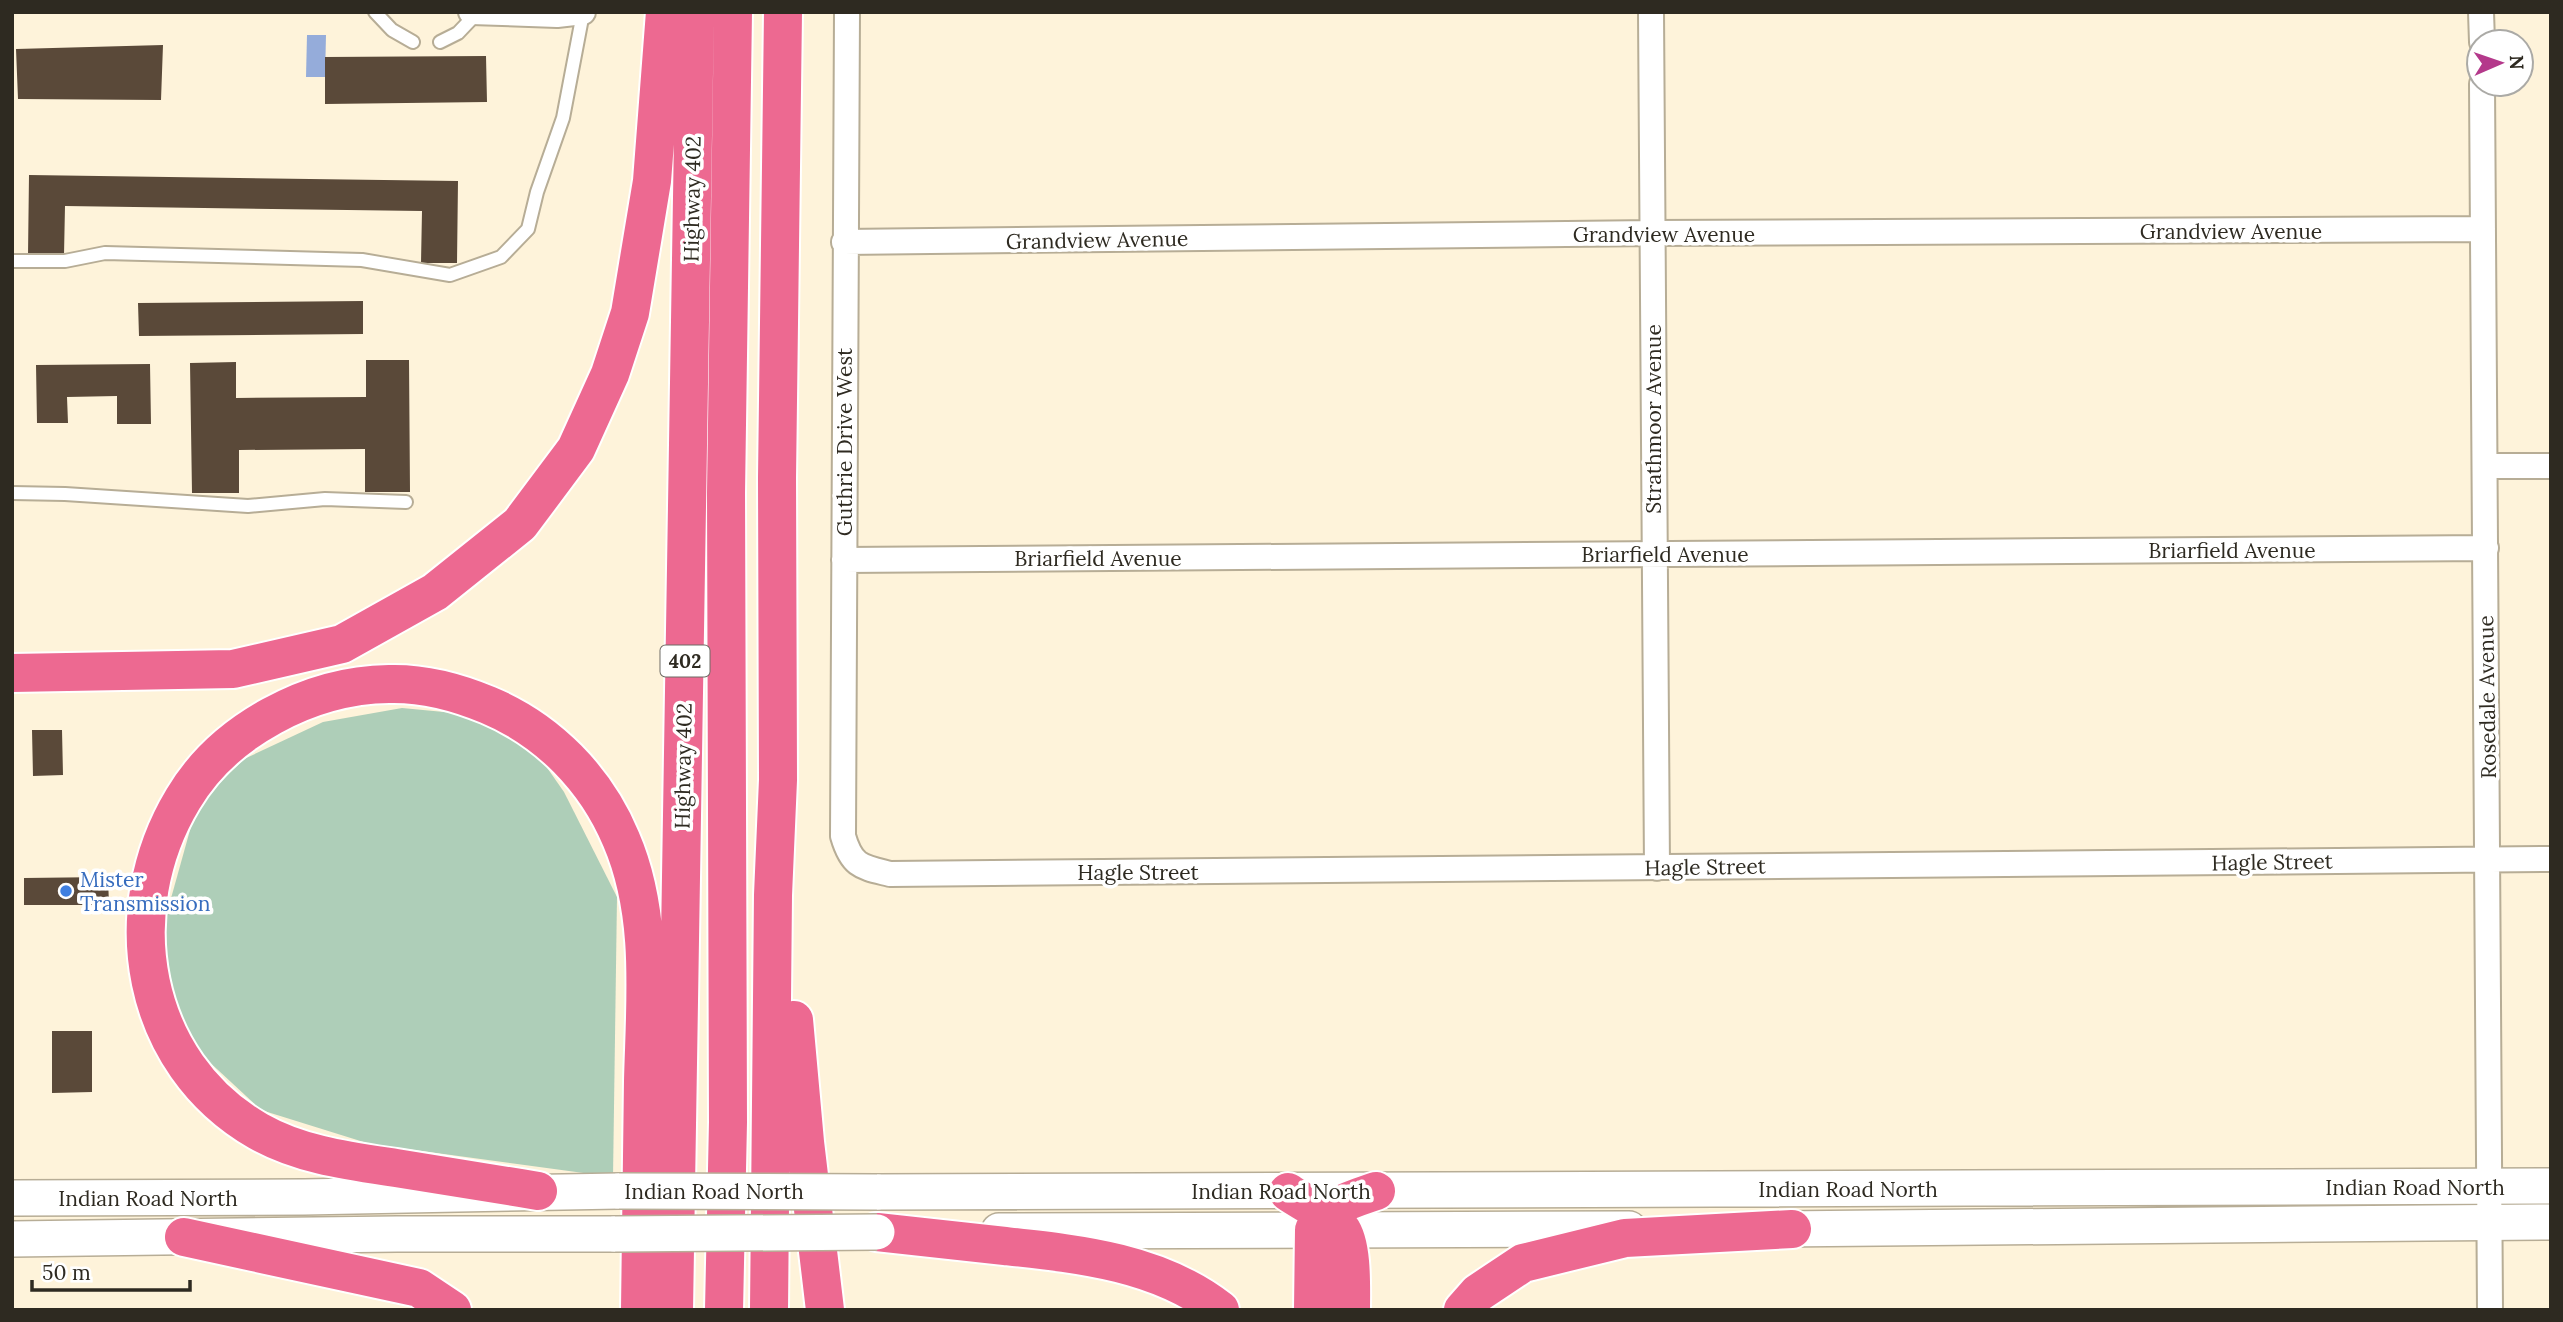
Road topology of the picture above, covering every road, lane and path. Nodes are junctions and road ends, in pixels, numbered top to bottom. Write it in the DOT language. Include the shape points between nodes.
graph roads {
  1 [pos="375,12"];
  2 [pos="471,12"];
  3 [pos="478,12"];
  4 [pos="665,12"];
  5 [pos="695,12"];
  6 [pos="733,12"];
  7 [pos="755,12"];
  8 [pos="783,12"];
  9 [pos="846,12"];
  10 [pos="1651,12"];
  11 [pos="583,13"];
  12 [pos="413,42"];
  13 [pos="440,42"];
  14 [pos="2482,98"];
  15 [pos="2483,229"];
  16 [pos="1652,233"];
  17 [pos="844,242"];
  18 [pos="12,261"];
  19 [pos="2486,466"];
  20 [pos="2551,466"];
  21 [pos="12,493"];
  22 [pos="406,502"];
  23 [pos="2486,548"];
  24 [pos="1653,554"];
  25 [pos="844,560"];
  26 [pos="12,673"];
  27 [pos="778,780"];
  28 [pos="2489,859"];
  29 [pos="2551,859"];
  30 [pos="860,867"];
  31 [pos="1657,868"];
  32 [pos="2490,1186"];
  33 [pos="2551,1186"];
  34 [pos="538,1191"];
  35 [pos="1376,1191"];
  36 [pos="1287,1192"];
  37 [pos="12,1198"];
  38 [pos="2489,1222"];
  39 [pos="2551,1222"];
  40 [pos="1326,1225"];
  41 [pos="1792,1229"];
  42 [pos="877,1232"];
  43 [pos="184,1237"];
  44 [pos="12,1239"];
  45 [pos="452,1310"];
  46 [pos="640,1310"];
  47 [pos="674,1310"];
  48 [pos="724,1310"];
  49 [pos="745,1310"];
  50 [pos="769,1310"];
  51 [pos="825,1310"];
  52 [pos="1220,1310"];
  53 [pos="1314,1310"];
  54 [pos="1351,1310"];
  55 [pos="1463,1310"];
  56 [pos="2490,1310"];
  1 -- 12 [label="lane" via="392,30"];
  2 -- 3 [label="street"];
  3 -- 11 [label="street"];
  3 -- 13 [label="lane" via="458,33"];
  4 -- 26 [label="highway" via="652,181 629,313 610,373 576,449 520,524 435,592 342,644 233,669"];
  5 -- 47 [label="highway, Highway 402 / 402"];
  6 -- 48 [label="highway" via="726,493 728,1122"];
  7 -- 49 [label="highway"];
  8 -- 27 [label="highway"];
  9 -- 17 [label="street, Guthrie Drive West"];
  10 -- 16 [label="street, Strathmoor Avenue"];
  11 -- 18 [label="lane" via="563,118 528,229 501,257 450,275 362,260 105,253 65,261"];
  14 -- 15 [label="street, Rosedale Avenue"];
  15 -- 16 [label="street, Grandview Avenue"];
  15 -- 19 [label="street, Rosedale Avenue"];
  16 -- 17 [label="street, Grandview Avenue"];
  16 -- 24 [label="street, Strathmoor Avenue"];
  17 -- 25 [label="street, Guthrie Drive West"];
  19 -- 20 [label="street"];
  19 -- 23 [label="street, Rosedale Avenue"];
  21 -- 22 [label="lane" via="248,506 324,499"];
  23 -- 24 [label="street, Briarfield Avenue"];
  23 -- 28 [label="street, Rosedale Avenue"];
  24 -- 25 [label="street, Briarfield Avenue"];
  24 -- 31 [label="street, Strathmoor Avenue"];
  25 -- 30 [label="street, Guthrie Drive West" via="843,836"];
  27 -- 50 [label="highway"];
  27 -- 51 [label="highway" via="796,1046"];
  28 -- 29 [label="street, Hagle Street"];
  28 -- 31 [label="street, Hagle Street"];
  28 -- 32 [label="street, Rosedale Avenue"];
  30 -- 31 [label="street, Hagle Street" via="890,874"];
  32 -- 33 [label="main road, Indian Road North"];
  32 -- 35 [label="main road, Indian Road North"];
  32 -- 38 [label="street, Rosedale Avenue"];
  34 -- 36 [label="main road, Indian Road North, bridge"];
  34 -- 37 [label="main road, Indian Road North"];
  34 -- 46 [label="highway" via="327,1157 288,1145 259,1132 211,1095 188,1071 171,1042 158,1014 145,944 156,861 184,796 204,771 229,745 287,707 320,695 389,684 428,687 474,699 504,711 553,744 607,810 632,869 645,958"];
  35 -- 36 [label="main road, Indian Road North"];
  35 -- 40 [label="highway" via="1336,1206"];
  36 -- 40 [label="highway"];
  38 -- 39 [label="main road, Indian Road North"];
  38 -- 41 [label="main road, Indian Road North"];
  38 -- 56 [label="street, Rosedale Avenue"];
  40 -- 41 [label="main road, Indian Road North"];
  40 -- 42 [label="main road, Indian Road North"];
  40 -- 53 [label="highway"];
  40 -- 54 [label="highway" via="1349,1260"];
  41 -- 55 [label="highway" via="1625,1238 1523,1263 1478,1293"];
  42 -- 43 [label="main road, Indian Road North, bridge"];
  42 -- 52 [label="highway" via="1072,1253 1123,1264 1191,1291"];
  43 -- 44 [label="main road, Indian Road North"];
  43 -- 45 [label="highway" via="419,1288"];
}
